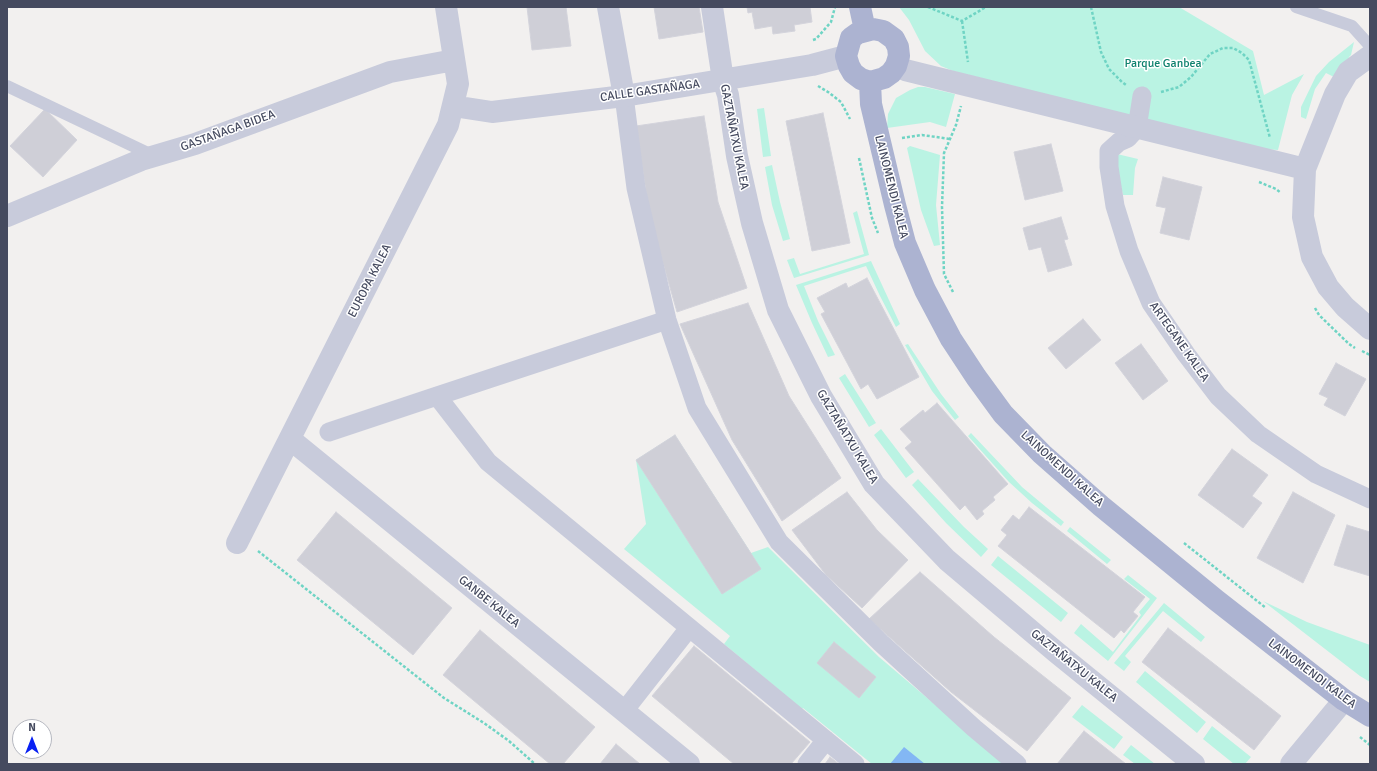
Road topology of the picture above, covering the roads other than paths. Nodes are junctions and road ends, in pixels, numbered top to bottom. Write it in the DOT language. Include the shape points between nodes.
graph roads {
  1 [pos="446,7"];
  2 [pos="608,7"];
  3 [pos="712,7"];
  4 [pos="860,7"];
  5 [pos="1296,7"];
  6 [pos="865,30"];
  7 [pos="1370,46"];
  8 [pos="846,56"];
  9 [pos="1370,56"];
  10 [pos="454,60"];
  11 [pos="896,66"];
  12 [pos="723,80"];
  13 [pos="870,82"];
  14 [pos="7,86"];
  15 [pos="624,96"];
  16 [pos="1142,96"];
  17 [pos="453,106"];
  18 [pos="1137,128"];
  19 [pos="155,156"];
  20 [pos="1305,169"];
  21 [pos="7,216"];
  22 [pos="667,320"];
  23 [pos="1370,330"];
  24 [pos="437,396"];
  25 [pos="329,432"];
  26 [pos="290,439"];
  27 [pos="1370,499"];
  28 [pos="238,540"];
  29 [pos="689,628"];
  30 [pos="1344,700"];
  31 [pos="624,711"];
  32 [pos="1370,716"];
  33 [pos="826,740"];
  34 [pos="689,764"];
  35 [pos="807,764"];
  36 [pos="855,764"];
  37 [pos="1017,764"];
  38 [pos="1194,764"];
  39 [pos="1291,764"];
  1 -- 10 [label="street, EUROPA KALEA"];
  2 -- 15 [label="street"];
  3 -- 12 [label="street, GAZTAÑATXU KALEA"];
  4 -- 6 [label="main road"];
  5 -- 7 [label="lane" via="1352,26"];
  6 -- 8 [label="main road" via="851,38"];
  6 -- 11 [label="main road" via="883,31 894,40 899,56"];
  8 -- 12 [label="street, CALLE GASTAÑAGA" via="812,65"];
  8 -- 13 [label="main road" via="853,73"];
  9 -- 20 [label="street" via="1348,72 1335,94"];
  10 -- 17 [label="street, EUROPA KALEA" via="458,84"];
  10 -- 19 [label="street, GASTAÑAGA BIDEA" via="390,72 195,144"];
  11 -- 13 [label="main road" via="884,78"];
  11 -- 18 [label="street"];
  12 -- 15 [label="street, CALLE GASTAÑAGA"];
  12 -- 38 [label="street, GAZTAÑATXU KALEA" via="752,223 778,310 821,396 874,484 948,560"];
  13 -- 30 [label="main road, LAINOMENDI KALEA" via="871,104 905,243 925,290 951,339 1003,414 1042,454 1101,506"];
  14 -- 19 [label="lane"];
  15 -- 17 [label="street, CALLE GASTAÑAGA" via="492,112"];
  15 -- 22 [label="street" via="636,188"];
  16 -- 18 [label="street"];
  17 -- 26 [label="street, EUROPA KALEA" via="448,125"];
  18 -- 20 [label="street"];
  18 -- 27 [label="street, ARTEGANE KALEA" via="1128,138 1109,151 1109,167 1118,214 1129,251 1151,303 1218,396 1258,434 1316,474"];
  19 -- 21 [label="street, GASTAÑAGA BIDEA"];
  20 -- 23 [label="street" via="1303,217 1312,257 1328,287"];
  22 -- 24 [label="street"];
  22 -- 37 [label="street" via="697,408 778,542 881,643"];
  24 -- 25 [label="street"];
  24 -- 29 [label="street" via="488,462"];
  26 -- 28 [label="street, EUROPA KALEA"];
  26 -- 31 [label="street, GANBE KALEA"];
  29 -- 31 [label="street"];
  29 -- 33 [label="street"];
  30 -- 32 [label="main road, LAINOMENDI KALEA"];
  30 -- 39 [label="street"];
  31 -- 34 [label="street, GANBE KALEA"];
  33 -- 35 [label="street"];
  33 -- 36 [label="street"];
}
